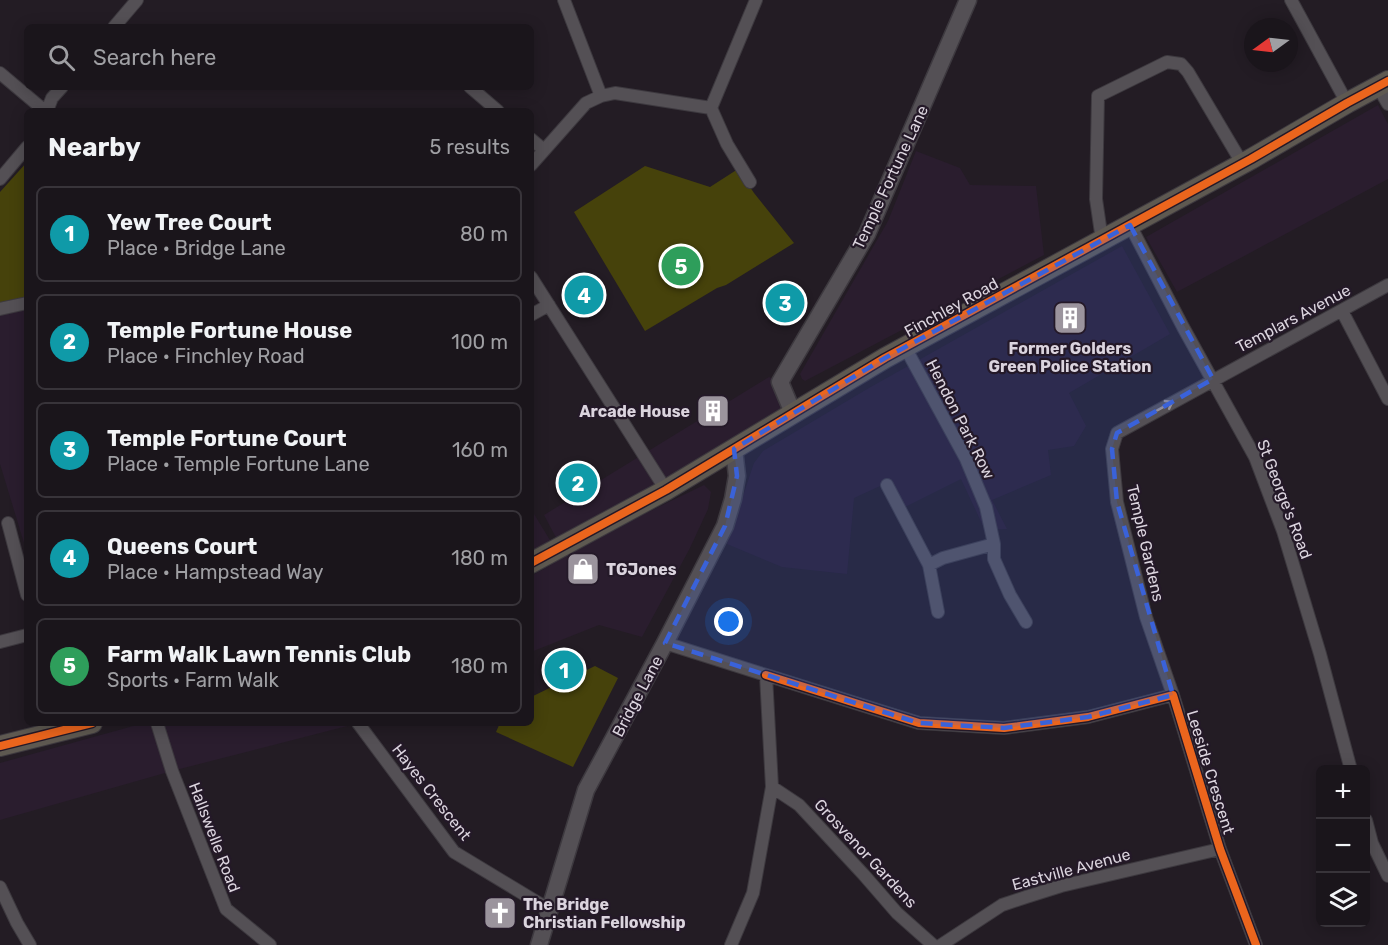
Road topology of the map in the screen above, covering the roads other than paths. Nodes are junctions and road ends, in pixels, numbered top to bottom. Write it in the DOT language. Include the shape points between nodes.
graph roads {
  1 [pos="137,0"];
  2 [pos="564,0"];
  3 [pos="756,0"];
  4 [pos="968,0"];
  5 [pos="1291,0"];
  6 [pos="117,24"];
  7 [pos="0,73"];
  8 [pos="59,90"];
  9 [pos="474,90"];
  10 [pos="1385,90"];
  11 [pos="601,96"];
  12 [pos="1347,103"];
  13 [pos="42,108"];
  14 [pos="47,108"];
  15 [pos="494,108"];
  16 [pos="711,108"];
  17 [pos="534,142"];
  18 [pos="544,150"];
  19 [pos="24,151"];
  20 [pos="534,162"];
  21 [pos="1242,163"];
  22 [pos="0,179"];
  23 [pos="750,182"];
  24 [pos="1130,225"];
  25 [pos="1102,240"];
  26 [pos="534,282"];
  27 [pos="1388,285"];
  28 [pos="24,304"];
  29 [pos="549,305"];
  30 [pos="0,309"];
  31 [pos="1342,311"];
  32 [pos="534,313"];
  33 [pos="905,347"];
  34 [pos="1213,379"];
  35 [pos="1388,399"];
  36 [pos="793,413"];
  37 [pos="734,449"];
  38 [pos="887,485"];
  39 [pos="666,490"];
  40 [pos="8,523"];
  41 [pos="994,544"];
  42 [pos="534,561"];
  43 [pos="928,565"];
  44 [pos="24,584"];
  45 [pos="938,612"];
  46 [pos="1026,622"];
  47 [pos="24,636"];
  48 [pos="0,642"];
  49 [pos="665,644"];
  50 [pos="766,675"];
  51 [pos="1173,695"];
  52 [pos="64,726"];
  53 [pos="158,726"];
  54 [pos="360,726"];
  55 [pos="0,746"];
  56 [pos="1350,765"];
  57 [pos="772,787"];
  58 [pos="1370,836"];
  59 [pos="1220,849"];
  60 [pos="1388,876"];
  61 [pos="0,887"];
  62 [pos="549,910"];
  63 [pos="30,945"];
  64 [pos="270,945"];
  65 [pos="539,945"];
  66 [pos="731,945"];
  67 [pos="933,945"];
  68 [pos="940,945"];
  69 [pos="1256,945"];
  1 -- 6 [label="street"];
  2 -- 11 [label="street"];
  3 -- 16 [label="street"];
  4 -- 36 [label="street, Temple Fortune Lane" via="867,234 780,382"];
  5 -- 12 [label="street"];
  7 -- 13 [label="street"];
  8 -- 14 [label="street"];
  9 -- 15 [label="street"];
  10 -- 12 [label="main road, Finchley Road"];
  11 -- 16 [label="street" via="615,93"];
  11 -- 18 [label="street" via="586,103"];
  12 -- 21 [label="main road, Finchley Road"];
  16 -- 23 [label="street"];
  17 -- 18 [label="street"];
  18 -- 20 [label="street"];
  19 -- 22 [label="street"];
  21 -- 24 [label="main road, Finchley Road"];
  21 -- 25 [label="street" via="1181,64 1167,62 1098,96 1096,199"];
  24 -- 25 [label="main road, Finchley Road"];
  24 -- 34 [label="street, St George's Road"];
  25 -- 33 [label="main road, Finchley Road"];
  26 -- 29 [label="street"];
  27 -- 31 [label="street, Templars Avenue"];
  28 -- 30 [label="street"];
  29 -- 32 [label="street"];
  29 -- 39 [label="street"];
  31 -- 34 [label="street, Templars Avenue"];
  31 -- 35 [label="street"];
  33 -- 36 [label="main road, Finchley Road"];
  33 -- 41 [label="street, Hendon Park Row" via="966,459 986,507"];
  51 -- 34 [label="street, Temple Gardens, one-way" via="1146,617 1117,502 1112,449 1117,433"];
  34 -- 56 [label="street, St George's Road" via="1255,457 1283,531"];
  36 -- 37 [label="main road, Finchley Road"];
  37 -- 39 [label="main road, Finchley Road"];
  37 -- 49 [label="street, Bridge Lane" via="737,477 725,526"];
  38 -- 43 [label="street"];
  39 -- 42 [label="main road, Finchley Road"];
  40 -- 44 [label="street"];
  41 -- 43 [label="street"];
  41 -- 46 [label="street, Hendon Park Row" via="994,558"];
  43 -- 45 [label="street"];
  47 -- 48 [label="street"];
  49 -- 50 [label="street, Leeside Crescent"];
  49 -- 62 [label="street, Bridge Lane" via="586,790"];
  50 -- 51 [label="street, Leeside Crescent" via="919,723 1004,728 1088,717"];
  50 -- 57 [label="street"];
  51 -- 59 [label="street, Leeside Crescent"];
  52 -- 55 [label="main road"];
  53 -- 64 [label="street, Hallswelle Road" via="226,909"];
  54 -- 62 [label="street, Hayes Crescent" via="454,852"];
  57 -- 66 [label="street" via="753,893"];
  57 -- 67 [label="street, Grosvenor Gardens" via="799,805 897,913"];
  58 -- 60 [label="street"];
  59 -- 68 [label="street, Eastville Avenue" via="1061,886 1002,905"];
  59 -- 69 [label="street, Leeside Crescent"];
  61 -- 63 [label="street"];
  62 -- 65 [label="street, Bridge Lane"];
}
